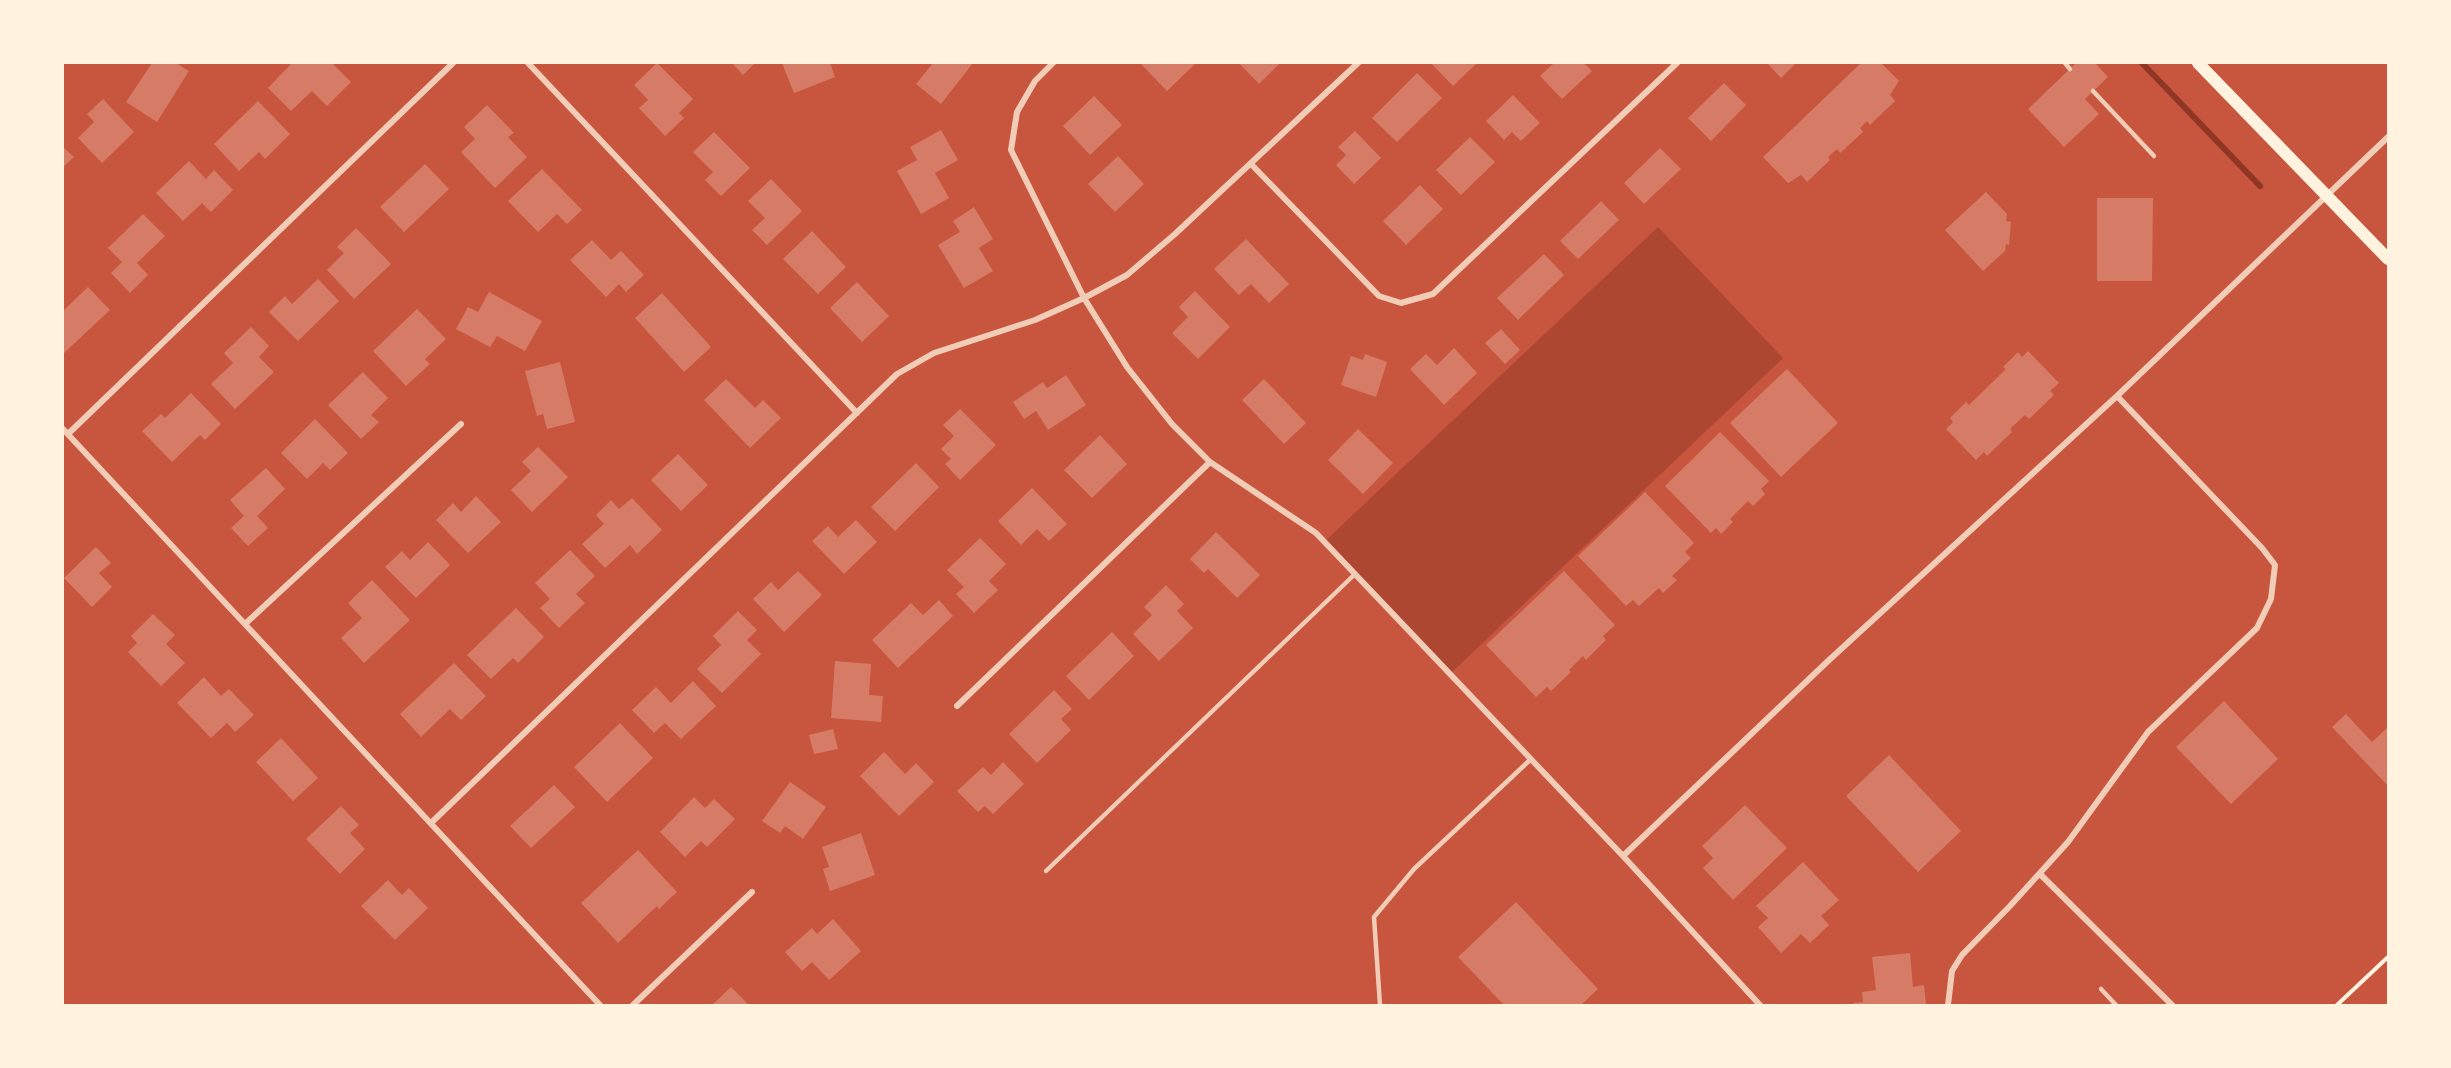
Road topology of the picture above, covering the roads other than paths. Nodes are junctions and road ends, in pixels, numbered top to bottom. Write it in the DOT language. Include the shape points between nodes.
graph roads {
  1 [pos="453,63"];
  2 [pos="528,63"];
  3 [pos="1053,63"];
  4 [pos="1358,63"];
  5 [pos="1677,63"];
  6 [pos="2065,63"];
  7 [pos="2198,63"];
  8 [pos="2070,69"];
  9 [pos="2093,91"];
  10 [pos="2388,137"];
  11 [pos="2154,156"];
  12 [pos="1251,164"];
  13 [pos="2326,196"];
  14 [pos="2388,259"];
  15 [pos="1084,298"];
  16 [pos="2117,396"];
  17 [pos="858,413"];
  18 [pos="460,424"];
  19 [pos="65,431"];
  20 [pos="1210,462"];
  21 [pos="1355,574"];
  22 [pos="245,624"];
  23 [pos="957,706"];
  24 [pos="1531,759"];
  25 [pos="431,823"];
  26 [pos="1623,856"];
  27 [pos="1046,871"];
  28 [pos="2040,874"];
  29 [pos="752,892"];
  30 [pos="2101,989"];
  31 [pos="600,1005"];
  32 [pos="633,1005"];
  33 [pos="1380,1005"];
  34 [pos="1760,1005"];
  35 [pos="1948,1005"];
  36 [pos="2116,1005"];
  37 [pos="2172,1005"];
  1 -- 19 [label="street"];
  2 -- 17 [label="street"];
  3 -- 15 [label="street" via="1035,81 1017,112 1011,150"];
  4 -- 12 [label="street"];
  5 -- 12 [label="street" via="1432,294 1401,303 1379,296"];
  6 -- 8 [label="lane"];
  7 -- 13 [label="main road"];
  9 -- 11 [label="lane"];
  10 -- 13 [label="street"];
  12 -- 15 [label="street" via="1127,275"];
  13 -- 14 [label="main road"];
  13 -- 16 [label="street"];
  15 -- 17 [label="street" via="1035,320 934,353 897,374"];
  15 -- 20 [label="street" via="1127,367 1172,424"];
  16 -- 26 [label="street" via="1828,661"];
  16 -- 28 [label="street" via="2275,565 2271,599 2257,628 2148,732"];
  17 -- 25 [label="street"];
  18 -- 22 [label="street"];
  19 -- 22 [label="street"];
  20 -- 21 [label="street" via="1316,533"];
  20 -- 23 [label="street"];
  21 -- 24 [label="street"];
  21 -- 27 [label="lane"];
  22 -- 25 [label="street"];
  24 -- 26 [label="street"];
  24 -- 33 [label="lane" via="1414,869 1374,917"];
  25 -- 31 [label="street"];
  26 -- 34 [label="street"];
  28 -- 35 [label="street" via="1962,955 1952,971"];
  28 -- 37 [label="street"];
  29 -- 32 [label="street"];
  30 -- 36 [label="lane"];
}
